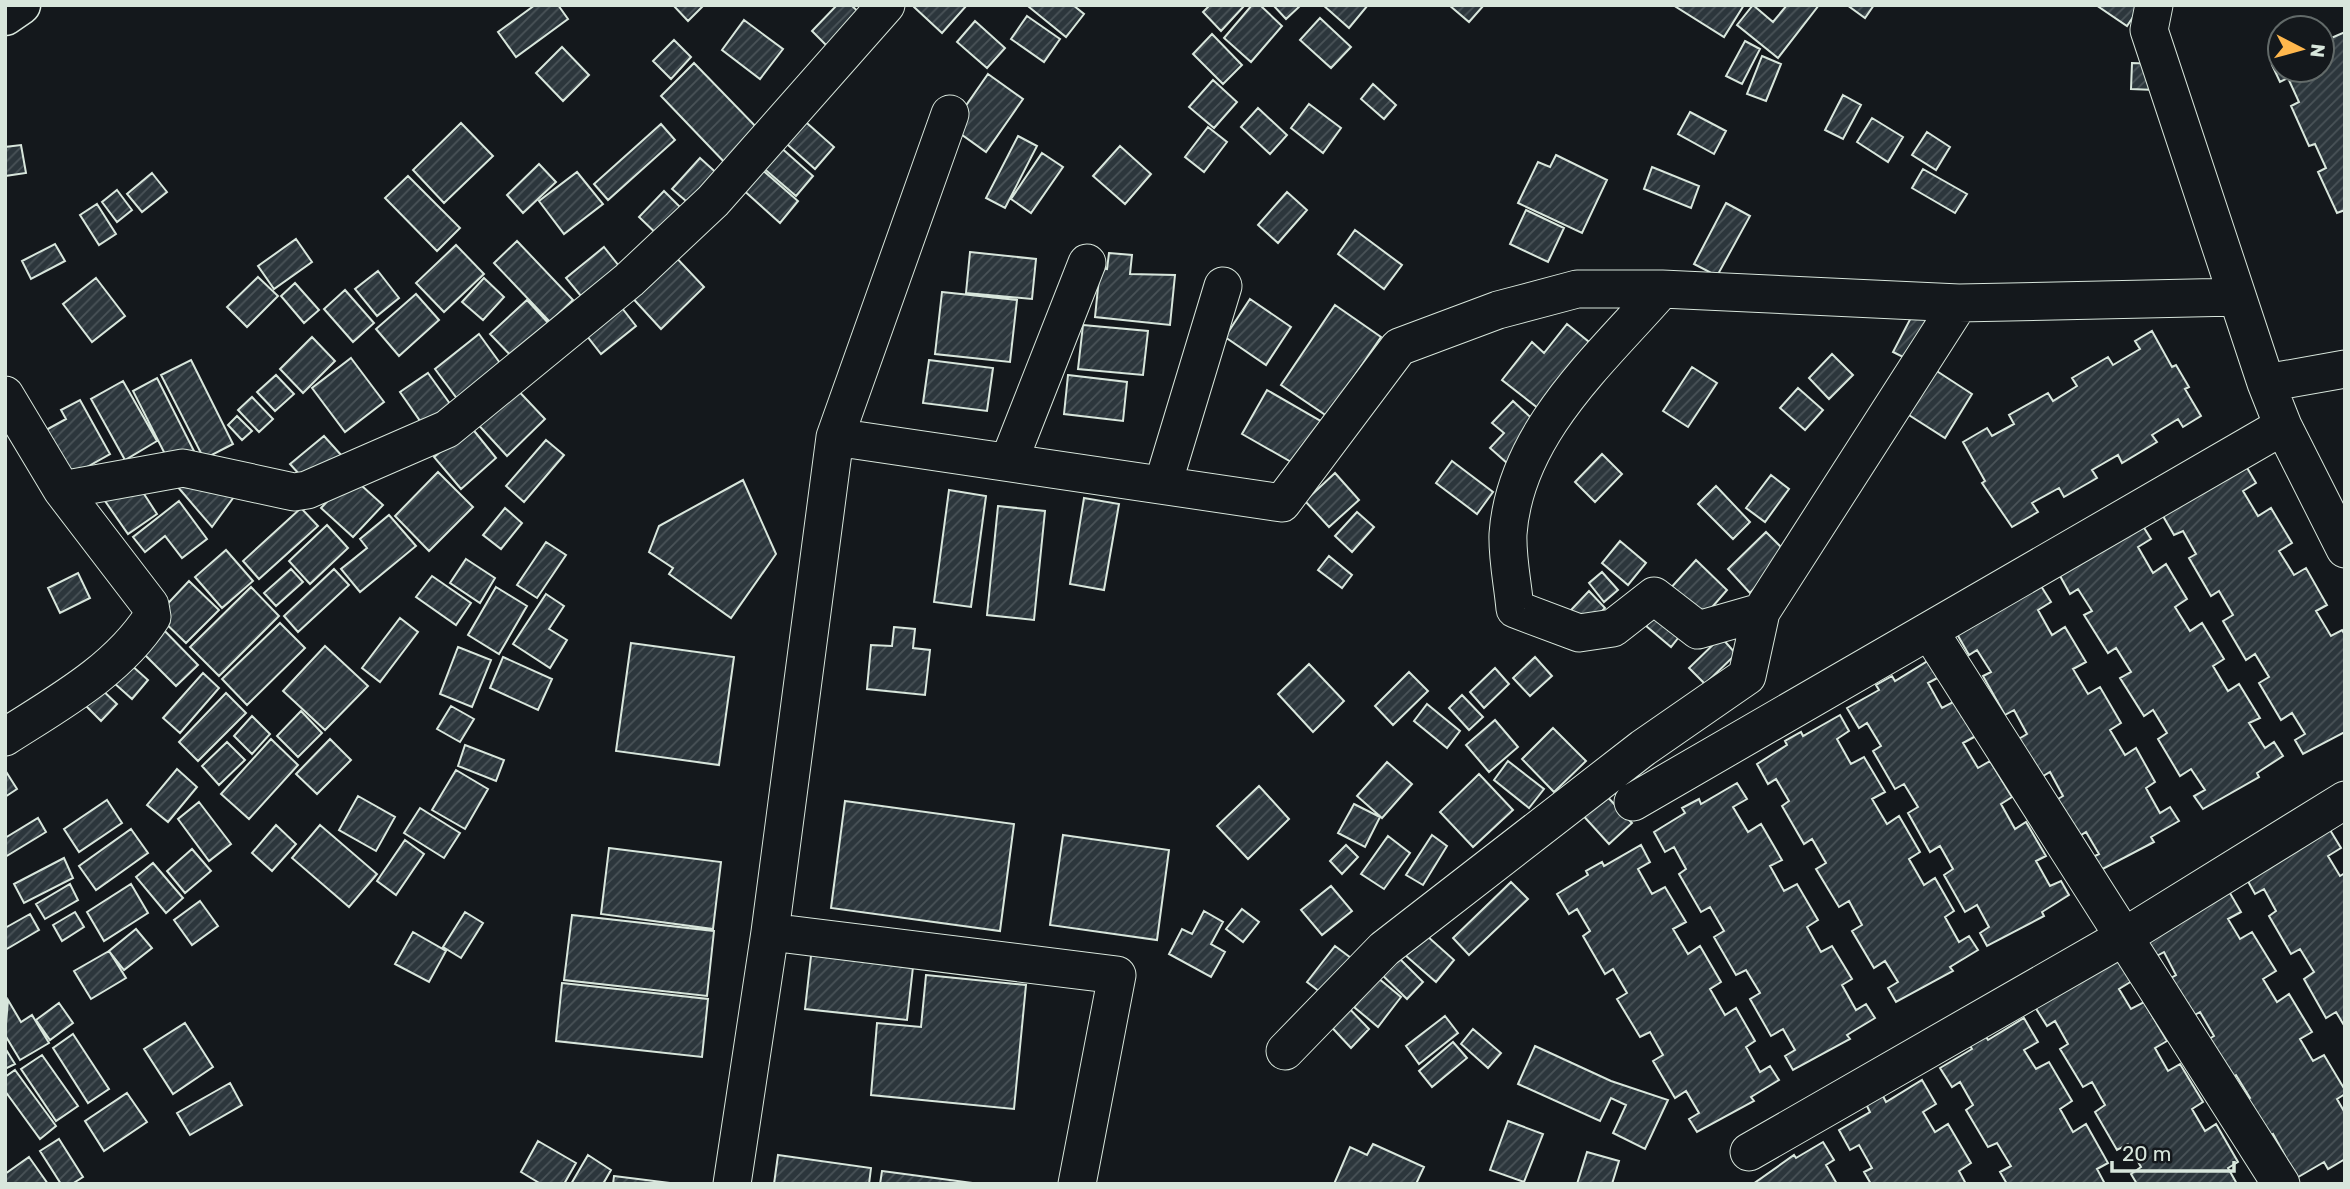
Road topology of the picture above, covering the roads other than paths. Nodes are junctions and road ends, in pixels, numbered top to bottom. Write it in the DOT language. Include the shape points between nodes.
graph roads {
  1 [pos="21,5"];
  2 [pos="886,5"];
  3 [pos="2154,5"];
  4 [pos="5,16"];
  5 [pos="950,114"];
  6 [pos="1087,263"];
  7 [pos="1223,286"];
  8 [pos="1662,289"];
  9 [pos="2237,297"];
  10 [pos="1959,303"];
  11 [pos="2345,369"];
  12 [pos="2266,383"];
  13 [pos="5,395"];
  14 [pos="2283,426"];
  15 [pos="835,437"];
  16 [pos="1009,461"];
  17 [pos="1163,484"];
  18 [pos="62,490"];
  19 [pos="2345,549"];
  20 [pos="1762,612"];
  21 [pos="1930,632"];
  22 [pos="5,737"];
  23 [pos="2345,800"];
  24 [pos="1633,802"];
  25 [pos="770,932"];
  26 [pos="2122,938"];
  27 [pos="1285,1051"];
  28 [pos="1749,1152"];
  29 [pos="732,1184"];
  30 [pos="1077,1184"];
  31 [pos="2281,1184"];
  1 -- 4 [label="main road"];
  2 -- 18 [label="street" via="713,201 629,281 447,429 307,490 294,492 183,468"];
  3 -- 9 [label="street" via="2149,30"];
  5 -- 15 [label="street"];
  6 -- 16 [label="street"];
  7 -- 17 [label="street"];
  8 -- 10 [label="street"];
  8 -- 17 [label="street" via="1577,289 1498,310 1399,347 1282,503"];
  8 -- 20 [label="street" via="1550,415 1516,490 1508,535 1515,609 1579,633 1613,628 1654,596 1698,630"];
  9 -- 10 [label="street"];
  9 -- 12 [label="street"];
  10 -- 20 [label="street"];
  11 -- 12 [label="street"];
  12 -- 14 [label="street"];
  13 -- 18 [label="street"];
  14 -- 19 [label="street"];
  14 -- 21 [label="street"];
  15 -- 16 [label="street"];
  15 -- 25 [label="street"];
  16 -- 17 [label="street"];
  18 -- 22 [label="street" via="150,605 152,617 89,682"];
  20 -- 27 [label="street" via="1746,676 1643,748 1384,949"];
  21 -- 24 [label="street"];
  21 -- 26 [label="street"];
  23 -- 26 [label="street"];
  25 -- 29 [label="street"];
  25 -- 30 [label="street" via="1116,975"];
  26 -- 28 [label="street"];
  26 -- 31 [label="street"];
}
